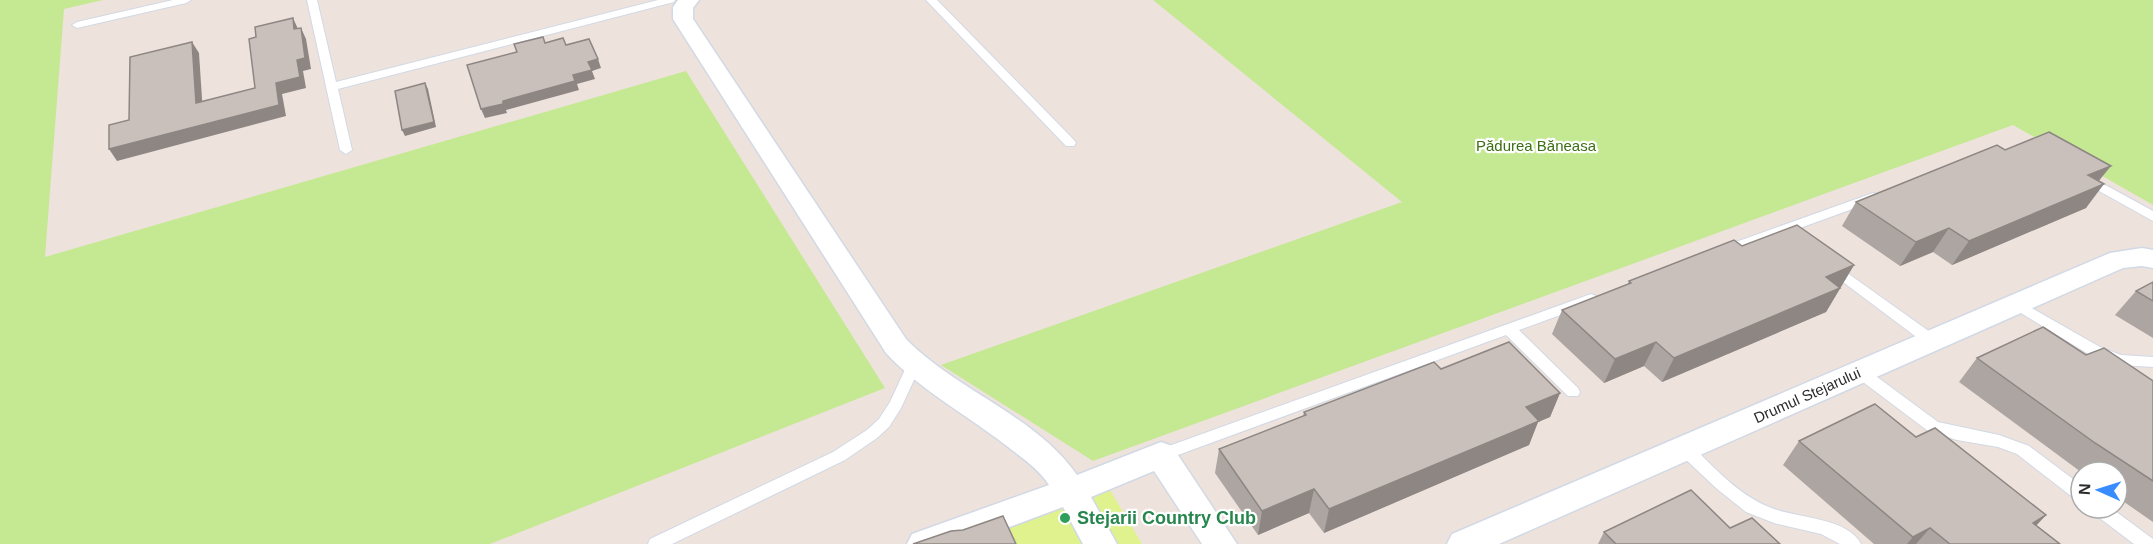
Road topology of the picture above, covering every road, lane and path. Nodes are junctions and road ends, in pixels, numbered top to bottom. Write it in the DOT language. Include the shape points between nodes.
graph roads {
  1 [pos="186,0"];
  2 [pos="312,0"];
  3 [pos="670,0"];
  4 [pos="688,0"];
  5 [pos="931,0"];
  6 [pos="652,2"];
  7 [pos="78,25"];
  8 [pos="331,87"];
  9 [pos="1070,143"];
  10 [pos="346,150"];
  11 [pos="2071,170"];
  12 [pos="1882,194"];
  13 [pos="2153,216"];
  14 [pos="1706,258"];
  15 [pos="1819,258"];
  16 [pos="2153,259"];
  17 [pos="1607,293"];
  18 [pos="2016,304"];
  19 [pos="1509,329"];
  20 [pos="1932,340"];
  21 [pos="2153,362"];
  22 [pos="915,365"];
  23 [pos="1860,372"];
  24 [pos="1573,392"];
  25 [pos="1684,448"];
  26 [pos="1161,455"];
  27 [pos="2069,485"];
  28 [pos="1071,491"];
  29 [pos="2115,520"];
  30 [pos="1480,541"];
  31 [pos="656,544"];
  32 [pos="924,544"];
  33 [pos="1100,544"];
  34 [pos="1220,544"];
  35 [pos="1853,544"];
  36 [pos="2147,544"];
  1 -- 7 [label="lane"];
  2 -- 8 [label="lane"];
  3 -- 6 [label="lane"];
  4 -- 22 [label="street" via="683,7 683,19 896,346"];
  5 -- 9 [label="lane"];
  6 -- 8 [label="lane"];
  8 -- 10 [label="lane"];
  11 -- 13 [label="lane"];
  12 -- 14 [label="lane" via="1786,234"];
  15 -- 20 [label="lane"];
  16 -- 18 [label="street, Drumul Stejarului" via="2119,259"];
  17 -- 19 [label="lane"];
  18 -- 20 [label="street, Drumul Stejarului"];
  18 -- 21 [label="lane" via="2095,351 2120,360"];
  19 -- 24 [label="lane"];
  19 -- 26 [label="lane"];
  20 -- 23 [label="street, Drumul Stejarului"];
  22 -- 28 [label="street" via="1037,451 1053,465"];
  22 -- 31 [label="lane" via="896,404 872,434 839,456"];
  23 -- 25 [label="street, Drumul Stejarului"];
  23 -- 27 [label="lane" via="1933,427 2023,450"];
  25 -- 30 [label="street, Drumul Stejarului"];
  25 -- 35 [label="lane" via="1735,495 1762,512 1832,531"];
  26 -- 28 [label="street"];
  26 -- 34 [label="street"];
  28 -- 32 [label="street"];
  28 -- 33 [label="street"];
  29 -- 36 [label="lane"];
}
